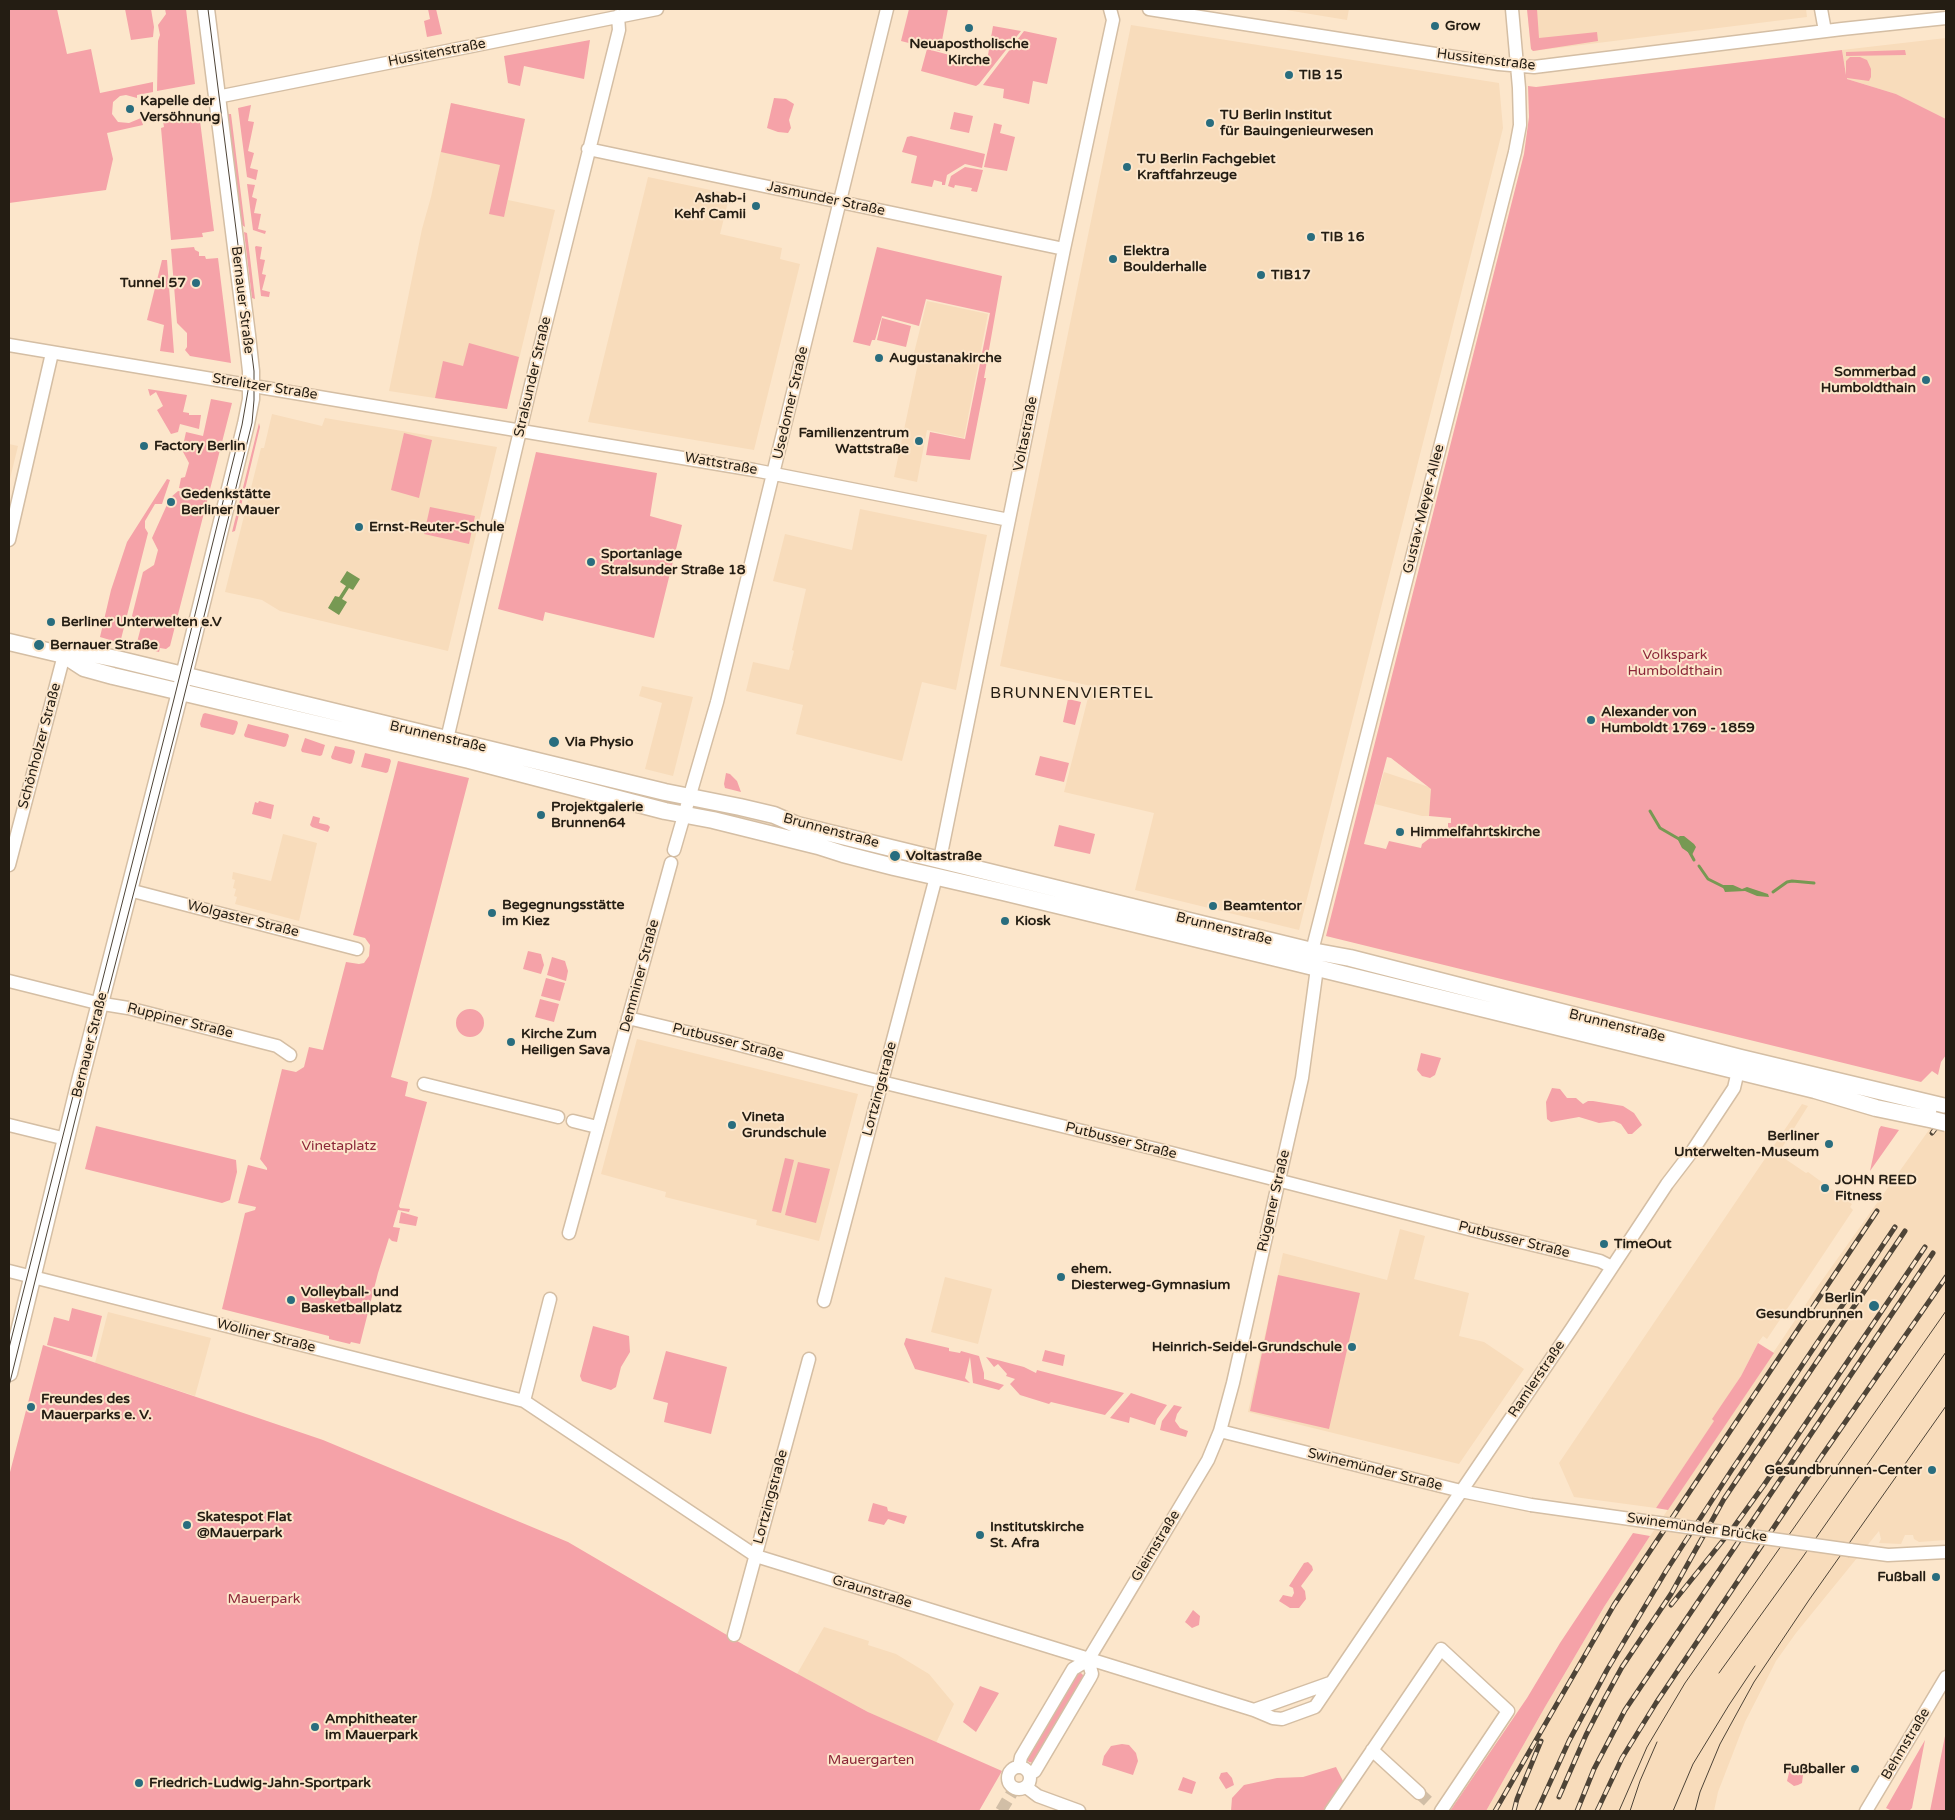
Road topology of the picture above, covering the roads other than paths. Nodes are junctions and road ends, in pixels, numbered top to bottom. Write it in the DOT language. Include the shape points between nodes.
graph roads {
  1 [pos="206,9"];
  2 [pos="657,9"];
  3 [pos="887,9"];
  4 [pos="1110,9"];
  5 [pos="1149,9"];
  6 [pos="1512,9"];
  7 [pos="1821,9"];
  8 [pos="618,16"];
  9 [pos="1946,18"];
  10 [pos="1825,31"];
  11 [pos="1517,66"];
  12 [pos="217,96"];
  13 [pos="588,149"];
  14 [pos="840,201"];
  15 [pos="1064,248"];
  16 [pos="9,345"];
  17 [pos="52,353"];
  18 [pos="251,385"];
  19 [pos="520,431"];
  20 [pos="774,474"];
  21 [pos="1009,520"];
  22 [pos="9,540"];
  23 [pos="9,642"];
  24 [pos="64,656"];
  25 [pos="182,684"];
  26 [pos="447,739"];
  27 [pos="690,796"];
  28 [pos="684,814"];
  29 [pos="940,859"];
  30 [pos="9,865"];
  31 [pos="936,877"];
  32 [pos="129,890"];
  33 [pos="357,949"];
  34 [pos="1312,951"];
  35 [pos="1318,968"];
  36 [pos="9,981"];
  37 [pos="100,1003"];
  38 [pos="628,1018"];
  39 [pos="290,1055"];
  40 [pos="1704,1056"];
  41 [pos="1740,1065"];
  42 [pos="882,1082"];
  43 [pos="424,1084"];
  44 [pos="1946,1107"];
  45 [pos="558,1117"];
  46 [pos="573,1121"];
  47 [pos="1940,1122"];
  48 [pos="9,1125"];
  49 [pos="597,1127"];
  50 [pos="66,1139"];
  51 [pos="1279,1180"];
  52 [pos="569,1234"];
  53 [pos="1612,1267"];
  54 [pos="9,1271"];
  55 [pos="32,1276"];
  56 [pos="550,1299"];
  57 [pos="824,1301"];
  58 [pos="809,1358"];
  59 [pos="9,1373"];
  60 [pos="524,1401"];
  61 [pos="1220,1431"];
  62 [pos="1461,1492"];
  63 [pos="1531,1505"];
  64 [pos="1946,1552"];
  65 [pos="756,1556"];
  66 [pos="734,1635"];
  67 [pos="1088,1660"];
  68 [pos="1946,1677"];
  69 [pos="1330,1684"];
  70 [pos="1254,1710"];
  71 [pos="1372,1750"];
  72 [pos="1024,1770"];
  73 [pos="1018,1789"];
  74 [pos="1419,1793"];
  75 [pos="1437,1809"];
  76 [pos="1079,1811"];
  77 [pos="1331,1811"];
  78 [pos="1866,1811"];
  1 -- 12 [label="main road, Bernauer Straße"];
  2 -- 8 [label="street, Hussitenstraße"];
  3 -- 14 [label="street, Usedomer Straße"];
  4 -- 15 [label="street, Voltastraße" via="1113,20"];
  5 -- 11 [label="street, Hussitenstraße"];
  6 -- 11 [label="street, Gustav-Meyer-Allee"];
  7 -- 10 [label="street"];
  8 -- 12 [label="street, Hussitenstraße"];
  8 -- 13 [label="street, Stralsunder Straße" via="619,30"];
  9 -- 10 [label="street, Hussitenstraße"];
  10 -- 11 [label="street, Hussitenstraße" via="1540,67"];
  11 -- 34 [label="street, Gustav-Meyer-Allee" via="1520,125 1516,152"];
  12 -- 18 [label="main road, Bernauer Straße" via="248,335"];
  13 -- 14 [label="street, Jasmunder Straße"];
  13 -- 19 [label="street, Stralsunder Straße"];
  14 -- 15 [label="street, Jasmunder Straße"];
  14 -- 20 [label="street, Usedomer Straße"];
  15 -- 21 [label="street, Voltastraße"];
  16 -- 17 [label="street, Strelitzer Straße"];
  17 -- 18 [label="street, Strelitzer Straße"];
  17 -- 22 [label="street"];
  18 -- 19 [label="street, Strelitzer Straße"];
  18 -- 25 [label="main road, Bernauer Straße" via="246,424"];
  19 -- 20 [label="street, Wattstraße"];
  19 -- 26 [label="street, Stralsunder Straße"];
  20 -- 21 [label="street, Wattstraße"];
  20 -- 27 [label="street, Usedomer Straße"];
  21 -- 29 [label="street, Voltastraße"];
  23 -- 24 [label="main road, Brunnenstraße"];
  24 -- 25 [label="main road, Brunnenstraße" via="87,653"];
  24 -- 30 [label="street, Schönholzer Straße"];
  25 -- 26 [label="main road, Brunnenstraße"];
  25 -- 28 [label="main road, Brunnenstraße"];
  25 -- 32 [label="main road, Bernauer Straße"];
  26 -- 27 [label="main road, Brunnenstraße"];
  27 -- 28 [label="street, Usedomer Straße"];
  27 -- 29 [label="main road, Brunnenstraße"];
  28 -- 31 [label="main road, Brunnenstraße"];
  28 -- 38 [label="street, Demminer Straße"];
  29 -- 31 [label="main road"];
  29 -- 34 [label="main road, Brunnenstraße"];
  31 -- 35 [label="main road, Brunnenstraße"];
  31 -- 42 [label="street, Lortzingstraße"];
  32 -- 33 [label="street, Wolgaster Straße"];
  32 -- 37 [label="main road, Bernauer Straße"];
  34 -- 35 [label="main road"];
  34 -- 40 [label="main road, Brunnenstraße" via="1350,958"];
  35 -- 40 [label="main road, Brunnenstraße"];
  35 -- 51 [label="street, Rügener Straße" via="1303,1072"];
  36 -- 37 [label="street, Ruppiner Straße"];
  37 -- 39 [label="street, Ruppiner Straße" via="277,1046"];
  37 -- 50 [label="main road, Bernauer Straße"];
  38 -- 42 [label="street, Putbusser Straße"];
  38 -- 49 [label="street, Demminer Straße"];
  40 -- 41 [label="main road, Brunnenstraße"];
  41 -- 44 [label="main road, Brunnenstraße"];
  41 -- 47 [label="main road, Brunnenstraße" via="1876,1108"];
  41 -- 53 [label="street, Ramlerstraße" via="1734,1088"];
  42 -- 51 [label="street, Putbusser Straße"];
  42 -- 57 [label="street, Lortzingstraße"];
  43 -- 45 [label="street"];
  46 -- 49 [label="street"];
  48 -- 50 [label="street"];
  49 -- 52 [label="street, Demminer Straße"];
  50 -- 55 [label="main road, Bernauer Straße"];
  51 -- 53 [label="street, Putbusser Straße" via="1600,1261"];
  51 -- 61 [label="street, Rügener Straße"];
  53 -- 62 [label="street, Ramlerstraße"];
  54 -- 55 [label="street, Wolliner Straße"];
  55 -- 59 [label="main road, Bernauer Straße"];
  55 -- 60 [label="street, Wolliner Straße"];
  56 -- 60 [label="street"];
  58 -- 65 [label="street, Lortzingstraße"];
  60 -- 65 [label="street, Graunstraße"];
  61 -- 62 [label="street, Swinemünder Straße"];
  61 -- 67 [label="street, Gleimstraße" via="1208,1460"];
  62 -- 63 [label="street, Swinemünder Straße"];
  62 -- 69 [label="street, Ramlerstraße"];
  63 -- 64 [label="street, Swinemünder Brücke, bridge" via="1869,1553"];
  65 -- 66 [label="street, Lortzingstraße"];
  65 -- 67 [label="street, Graunstraße"];
  67 -- 70 [label="street, Graunstraße"];
  67 -- 72 [label="street, Gleimstraße" via="1074,1669 1019,1761"];
  67 -- 72 [label="street, Gleimstraße" via="1090,1678 1035,1771"];
  68 -- 78 [label="street, Behmstraße"];
  69 -- 70 [label="street"];
  69 -- 70 [label="street, Ramlerstraße" via="1311,1710 1277,1719"];
  71 -- 74 [label="street"];
  71 -- 75 [label="street" via="1441,1650 1508,1711"];
  71 -- 77 [label="street"];
  72 -- 73 [label="street, Gleimstraße" via="1030,1781"];
  72 -- 73 [label="street, Gleimstraße" via="1012,1769 1008,1776 1009,1783"];
  73 -- 76 [label="street"];
}
